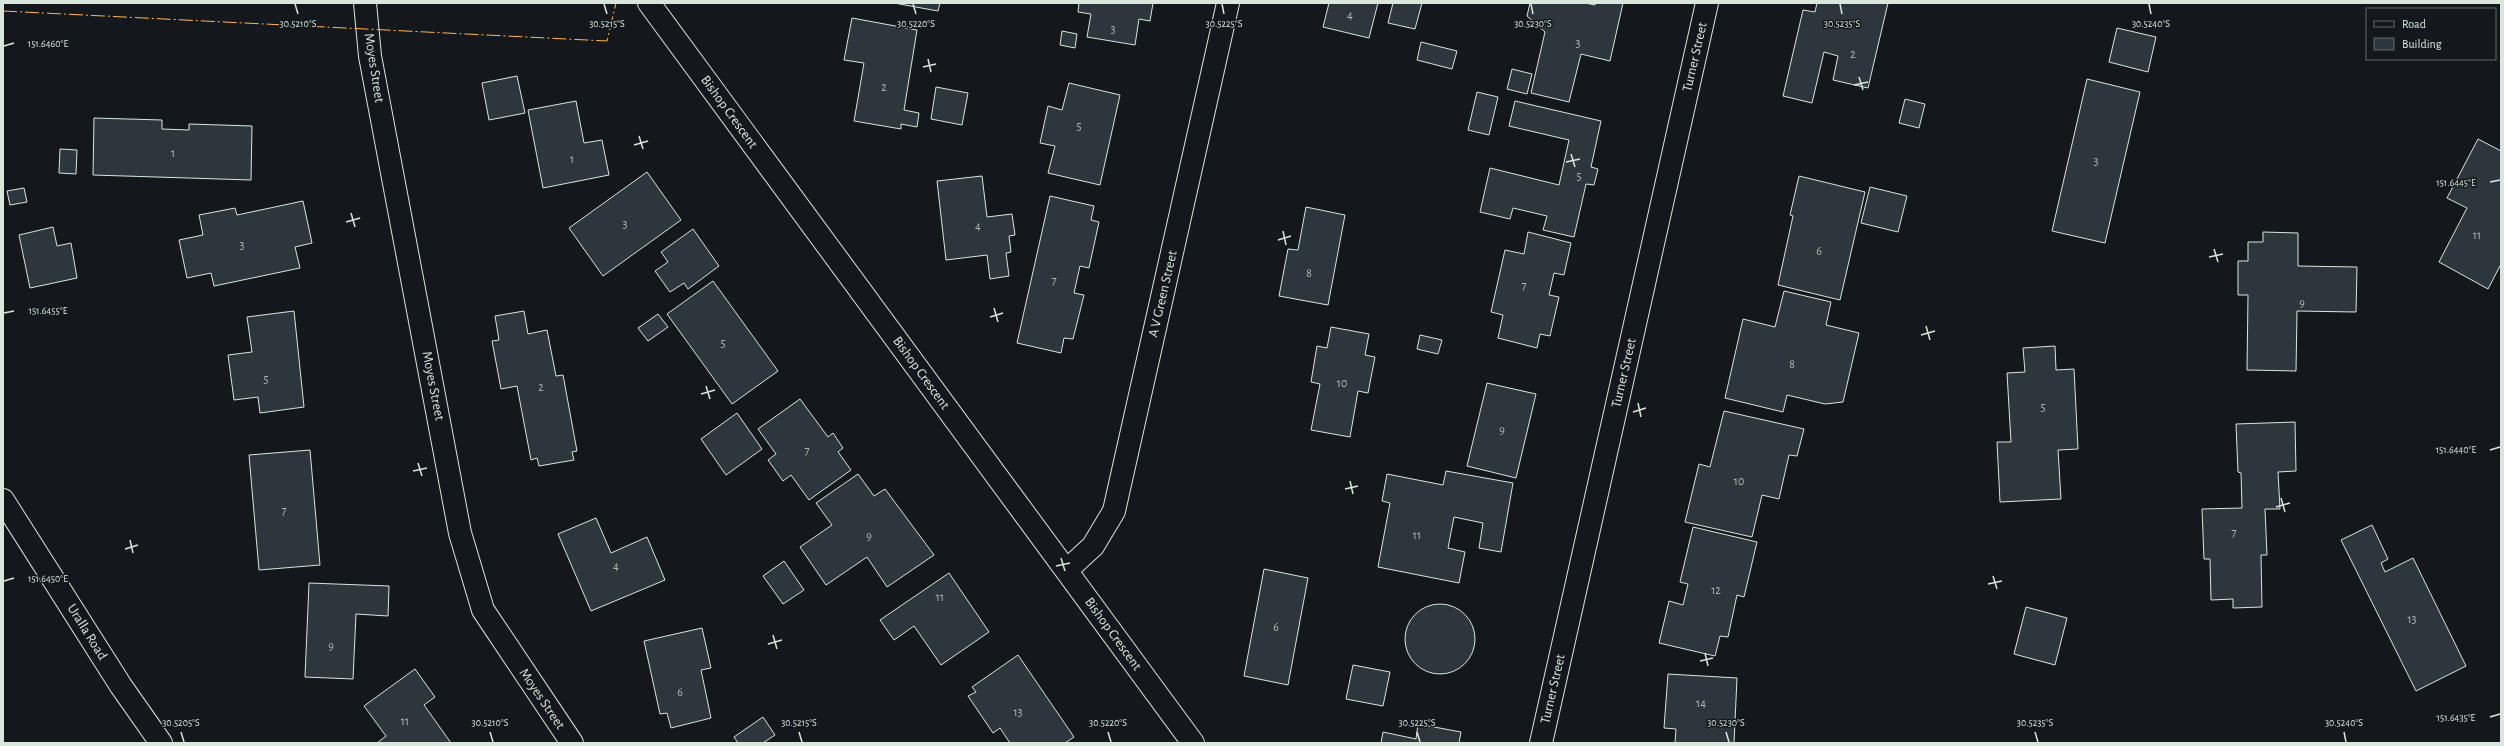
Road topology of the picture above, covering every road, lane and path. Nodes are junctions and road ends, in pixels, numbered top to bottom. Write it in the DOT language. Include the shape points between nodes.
graph roads {
  1 [pos="365,3"];
  2 [pos="649,3"];
  3 [pos="1228,3"];
  4 [pos="1707,3"];
  5 [pos="3,500"];
  6 [pos="1067,570"];
  7 [pos="161,743"];
  8 [pos="572,743"];
  9 [pos="1194,743"];
  10 [pos="1541,743"];
  1 -- 8 [label="street, Moyes Street" via="370,56 460,533 483,610"];
  2 -- 6 [label="street, Bishop Crescent"];
  3 -- 6 [label="street, A V Green Street" via="1114,511 1093,546"];
  4 -- 10 [label="street, Turner Street"];
  5 -- 7 [label="street, Uralla Road" via="121,686"];
  6 -- 9 [label="street, Bishop Crescent"];
}
